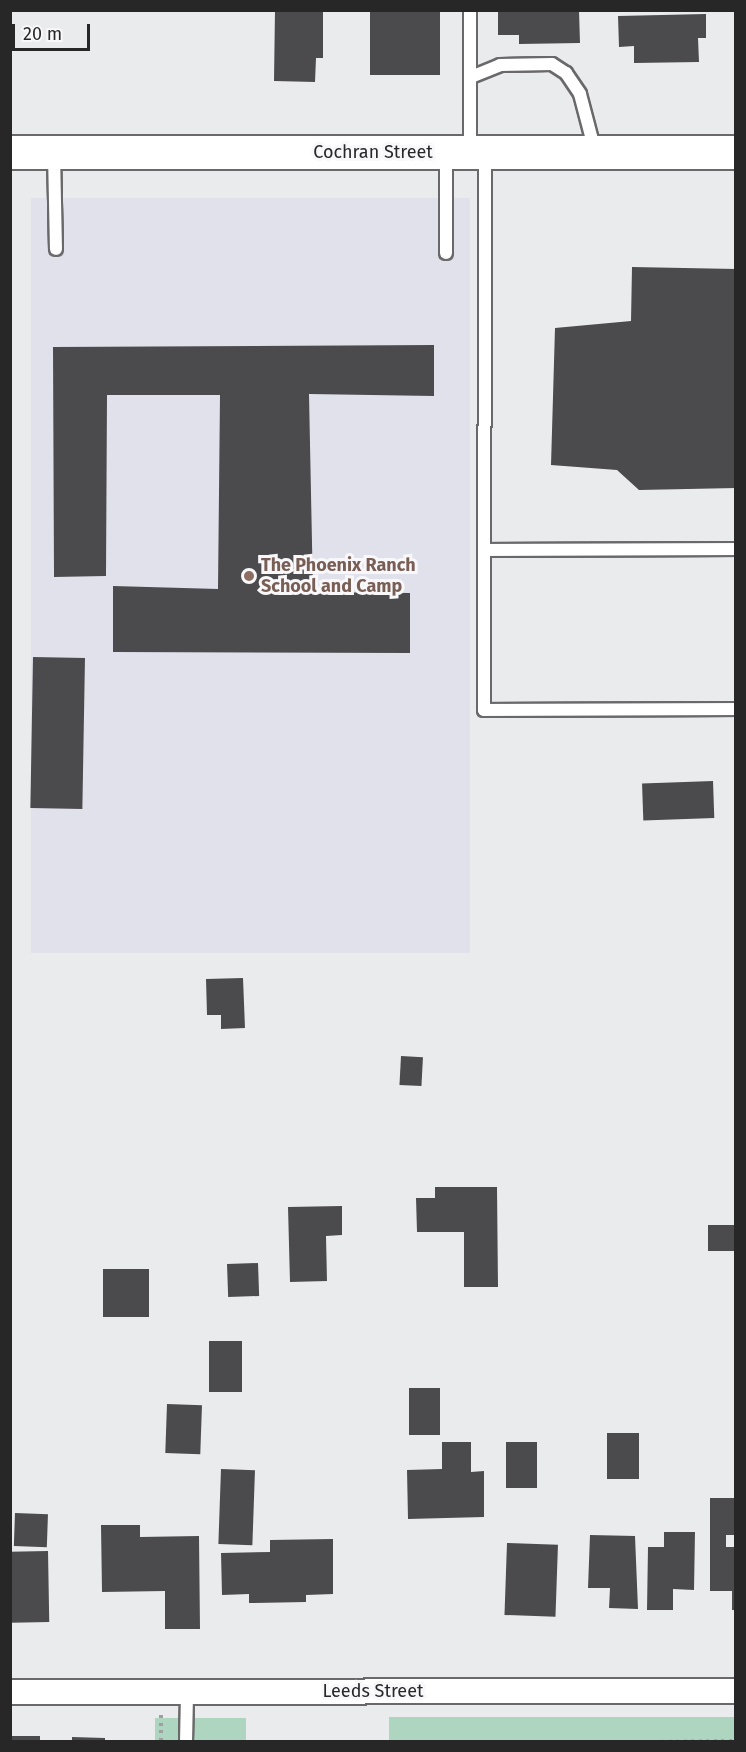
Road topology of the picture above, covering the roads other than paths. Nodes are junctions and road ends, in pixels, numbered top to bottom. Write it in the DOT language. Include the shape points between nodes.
graph roads {
  1 [pos="470,10"];
  2 [pos="471,77"];
  3 [pos="10,152"];
  4 [pos="54,152"];
  5 [pos="467,152"];
  6 [pos="595,152"];
  7 [pos="735,152"];
  8 [pos="56,249"];
  9 [pos="446,252"];
  10 [pos="735,549"];
  11 [pos="485,550"];
  12 [pos="735,709"];
  13 [pos="735,1691"];
  14 [pos="10,1692"];
  15 [pos="187,1693"];
  16 [pos="186,1742"];
  1 -- 2 [label="lane"];
  2 -- 5 [label="lane"];
  2 -- 6 [label="lane" via="500,65 552,64 566,73 580,94"];
  3 -- 4 [label="main road, Cochran Street"];
  4 -- 5 [label="main road, Cochran Street"];
  4 -- 8 [label="lane"];
  5 -- 6 [label="main road, Cochran Street"];
  5 -- 9 [label="lane"];
  5 -- 11 [label="lane"];
  6 -- 7 [label="main road, Cochran Street"];
  10 -- 11 [label="lane"];
  11 -- 12 [label="lane" via="484,710"];
  13 -- 15 [label="street, Leeds Street"];
  14 -- 15 [label="street, Leeds Street"];
  15 -- 16 [label="lane"];
}
